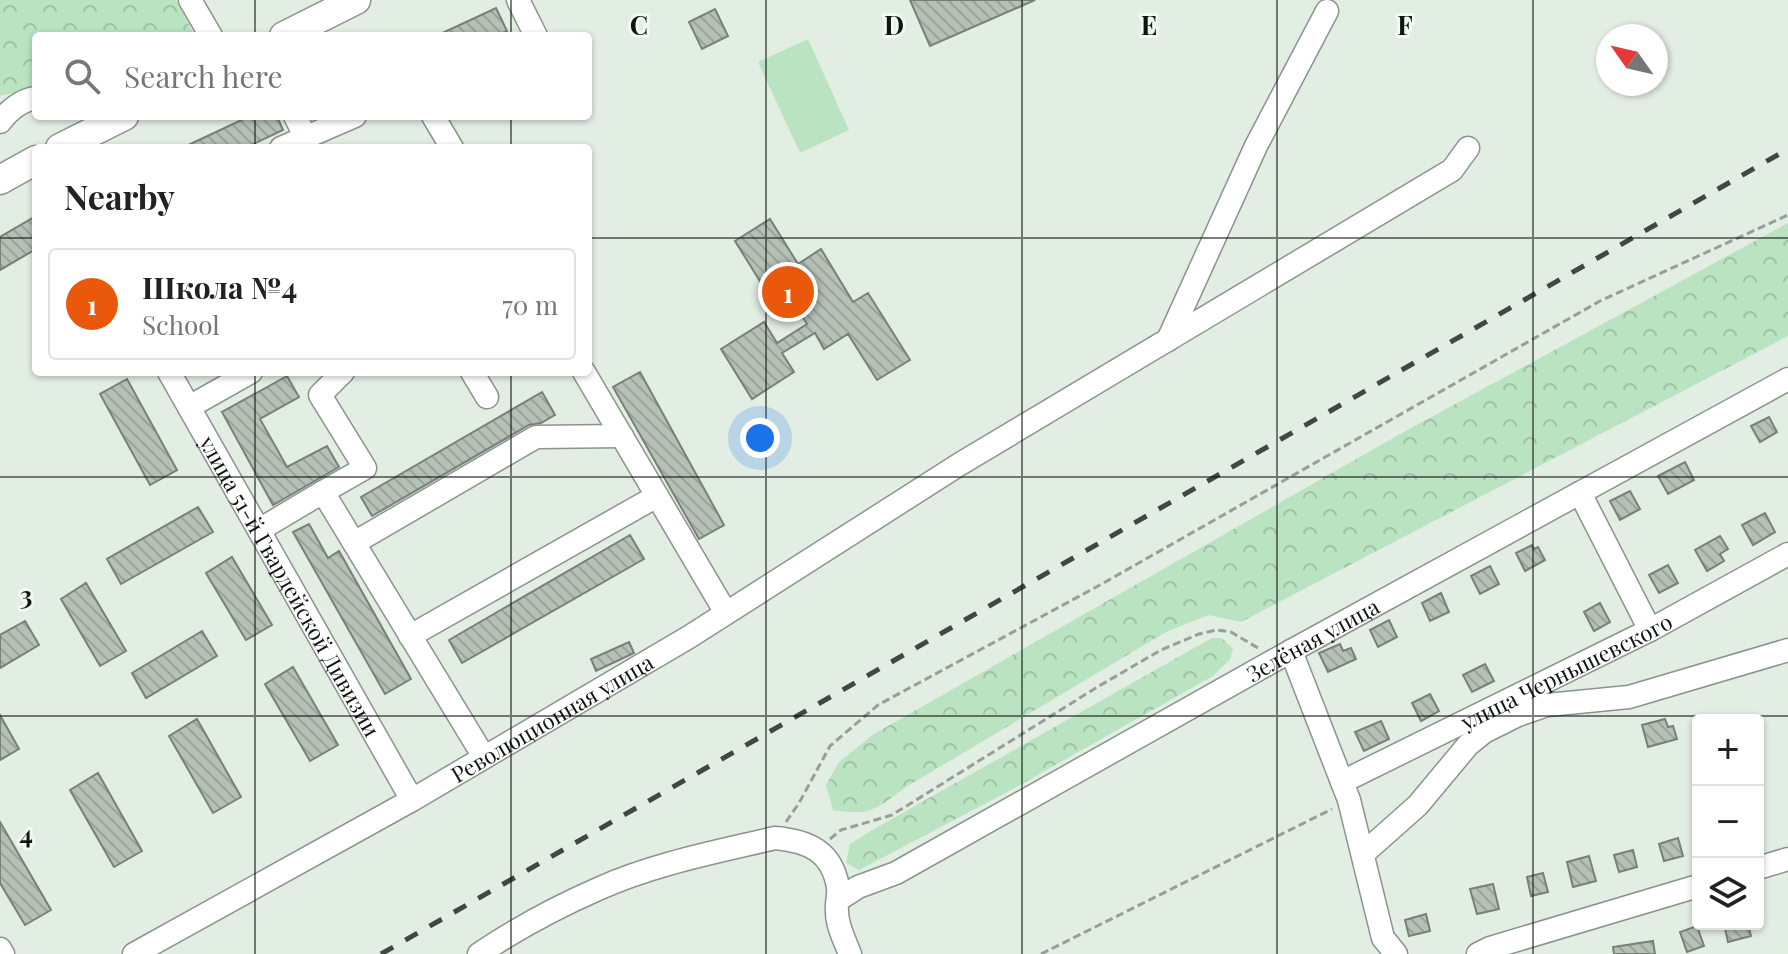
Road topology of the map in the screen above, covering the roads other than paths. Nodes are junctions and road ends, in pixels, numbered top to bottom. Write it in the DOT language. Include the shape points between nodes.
graph roads {
  1 [pos="190,0"];
  2 [pos="356,0"];
  3 [pos="518,0"];
  4 [pos="1327,11"];
  5 [pos="209,32"];
  6 [pos="292,32"];
  7 [pos="534,32"];
  8 [pos="32,99"];
  9 [pos="106,120"];
  10 [pos="297,120"];
  11 [pos="346,120"];
  12 [pos="435,120"];
  13 [pos="0,122"];
  14 [pos="306,138"];
  15 [pos="67,144"];
  16 [pos="291,144"];
  17 [pos="450,144"];
  18 [pos="1468,148"];
  19 [pos="32,162"];
  20 [pos="0,180"];
  21 [pos="1168,340"];
  22 [pos="171,376"];
  23 [pos="244,376"];
  24 [pos="339,376"];
  25 [pos="474,376"];
  26 [pos="586,376"];
  27 [pos="1788,379"];
  28 [pos="487,397"];
  29 [pos="189,407"];
  30 [pos="622,436"];
  31 [pos="323,492"];
  32 [pos="1580,493"];
  33 [pos="657,496"];
  34 [pos="259,530"];
  35 [pos="354,543"];
  36 [pos="1788,554"];
  37 [pos="726,613"];
  38 [pos="1650,630"];
  39 [pos="410,636"];
  40 [pos="1788,650"];
  41 [pos="1282,656"];
  42 [pos="484,757"];
  43 [pos="1346,791"];
  44 [pos="412,800"];
  45 [pos="1364,853"];
  46 [pos="1788,859"];
  47 [pos="1764,866"];
  48 [pos="1692,888"];
  49 [pos="838,900"];
  50 [pos="134,954"];
  51 [pos="479,954"];
  52 [pos="850,954"];
  53 [pos="1396,954"];
  54 [pos="1478,954"];
  1 -- 5 [label="street"];
  2 -- 6 [label="main road"];
  3 -- 7 [label="street"];
  4 -- 21 [label="street" via="1256,146"];
  8 -- 13 [label="street"];
  9 -- 15 [label="main road"];
  10 -- 14 [label="street"];
  11 -- 14 [label="street"];
  12 -- 17 [label="street"];
  14 -- 16 [label="street"];
  18 -- 21 [label="street, Революционная улица" via="1452,170"];
  19 -- 20 [label="main road"];
  21 -- 37 [label="street, Революционная улица"];
  22 -- 29 [label="street, улица 51-й Гвардейской Дивизии"];
  23 -- 29 [label="street"];
  24 -- 31 [label="street" via="320,395 365,468"];
  25 -- 28 [label="street"];
  26 -- 30 [label="street"];
  27 -- 32 [label="street, Зелёная улица"];
  29 -- 34 [label="street, улица 51-й Гвардейской Дивизии"];
  30 -- 33 [label="street"];
  30 -- 35 [label="street" via="536,437"];
  31 -- 34 [label="street"];
  31 -- 35 [label="street"];
  32 -- 38 [label="street"];
  32 -- 41 [label="street, Зелёная улица"];
  33 -- 37 [label="street"];
  33 -- 39 [label="street"];
  34 -- 44 [label="street, улица 51-й Гвардейской Дивизии"];
  35 -- 39 [label="street"];
  36 -- 38 [label="street, улица Чернышевского"];
  37 -- 42 [label="street, Революционная улица"];
  38 -- 43 [label="street, улица Чернышевского"];
  39 -- 42 [label="street"];
  40 -- 45 [label="street" via="1629,697 1547,705 1518,715 1468,745 1418,805"];
  41 -- 43 [label="street"];
  41 -- 49 [label="street, Зелёная улица" via="896,873"];
  42 -- 44 [label="street, Революционная улица"];
  43 -- 45 [label="street"];
  44 -- 50 [label="street, Революционная улица"];
  45 -- 53 [label="street" via="1383,938"];
  46 -- 47 [label="street"];
  48 -- 54 [label="street"];
  49 -- 51 [label="street" via="827,857 782,839 682,861 598,888"];
  49 -- 52 [label="street" via="841,933"];
}
